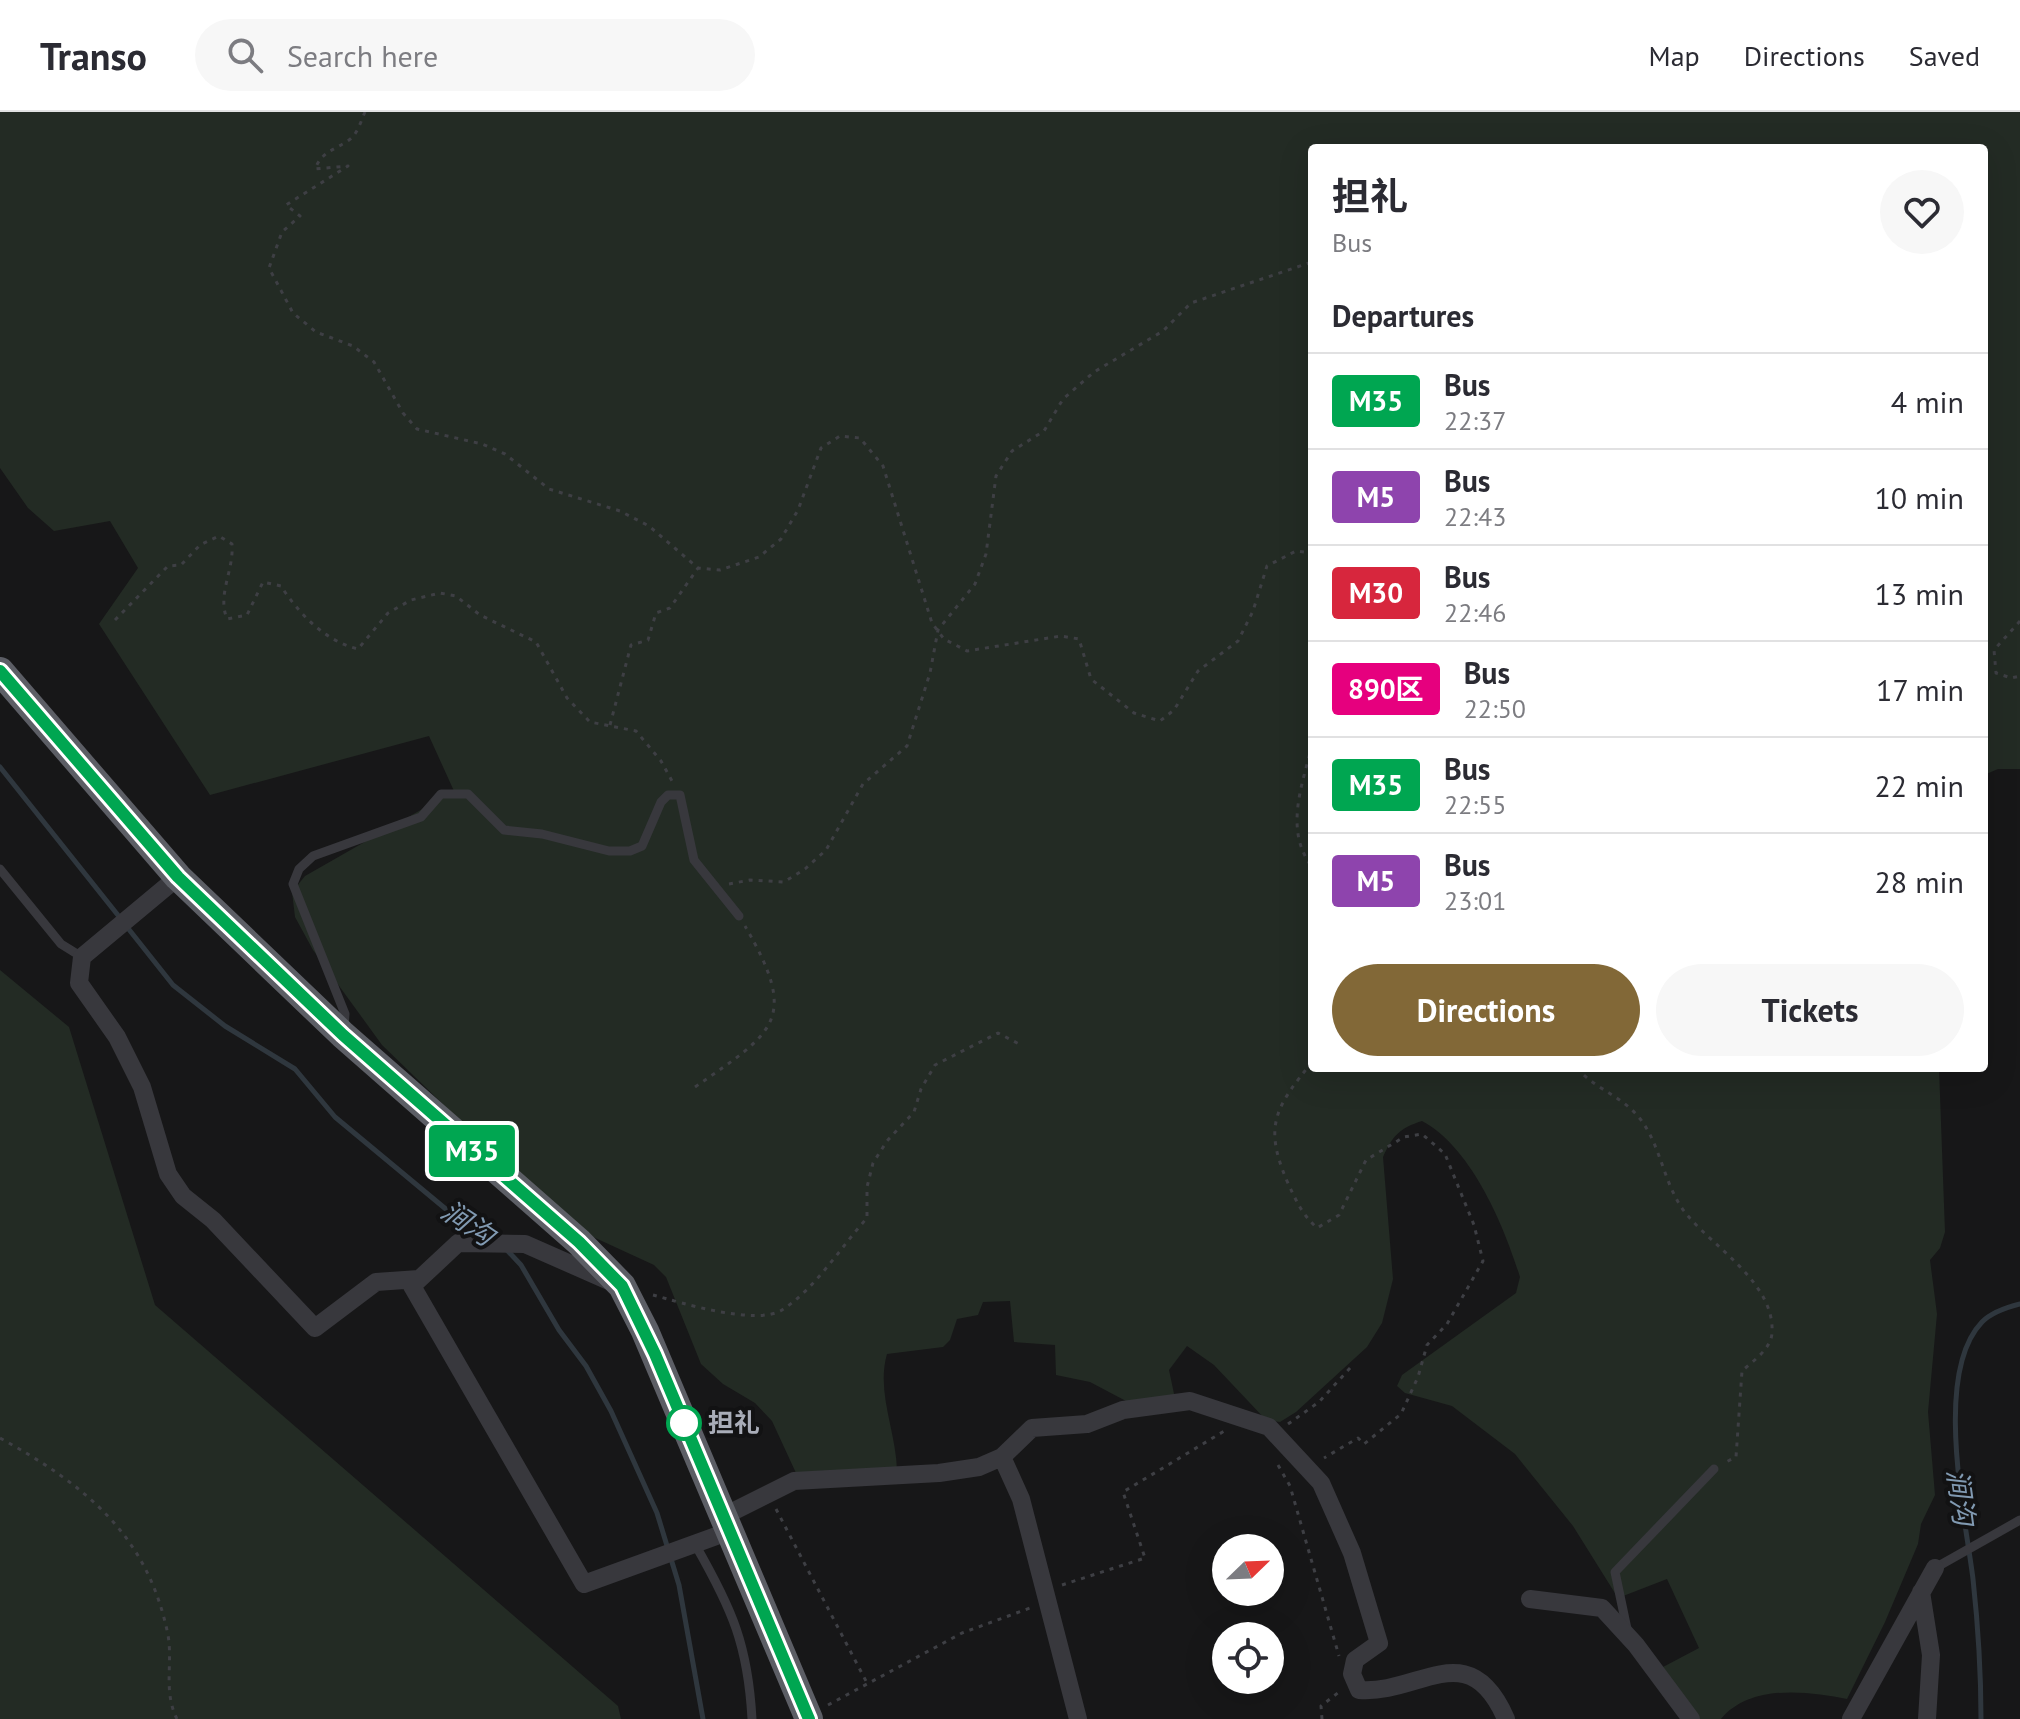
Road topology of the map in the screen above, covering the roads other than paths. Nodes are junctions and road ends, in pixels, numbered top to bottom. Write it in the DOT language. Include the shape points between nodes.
graph roads {
  1 [pos="0,671"];
  2 [pos="0,869"];
  3 [pos="178,877"];
  4 [pos="739,916"];
  5 [pos="82,957"];
  6 [pos="343,1035"];
  7 [pos="419,1279"];
  8 [pos="622,1286"];
  9 [pos="1002,1457"];
  10 [pos="1714,1469"];
  11 [pos="2020,1520"];
  12 [pos="727,1524"];
  13 [pos="696,1546"];
  14 [pos="1935,1568"];
  15 [pos="1921,1592"];
  16 [pos="1530,1599"];
  17 [pos="1628,1636"];
  18 [pos="808,1718"];
  19 [pos="752,1719"];
  20 [pos="1078,1719"];
  21 [pos="1506,1719"];
  22 [pos="1691,1719"];
  23 [pos="1851,1719"];
  24 [pos="1927,1719"];
  1 -- 3 [label="highway"];
  2 -- 5 [label="lane" via="61,944"];
  3 -- 5 [label="street"];
  3 -- 6 [label="highway"];
  4 -- 6 [label="lane" via="694,860 680,795 668,795 661,802 642,846 609,851 504,830 468,794 441,794 421,817 313,856 299,869 293,884 345,1014"];
  5 -- 7 [label="street" via="79,983 117,1037 142,1087 168,1174 183,1196 213,1220 315,1328 376,1282"];
  6 -- 8 [label="highway"];
  7 -- 8 [label="street" via="458,1243 525,1244"];
  7 -- 13 [label="street" via="412,1286 584,1584"];
  8 -- 12 [label="highway"];
  9 -- 12 [label="street" via="979,1467 939,1473 794,1481"];
  9 -- 20 [label="street" via="1021,1499"];
  9 -- 21 [label="street" via="1032,1428 1087,1424 1123,1410 1190,1401 1269,1427 1321,1483 1352,1553 1379,1643 1355,1660 1359,1690 1372,1692 1443,1674 1475,1677 1496,1695"];
  10 -- 17 [label="lane" via="1615,1572"];
  11 -- 14 [label="lane"];
  12 -- 13 [label="street"];
  12 -- 18 [label="highway"];
  13 -- 19 [label="lane" via="732,1616 749,1670"];
  14 -- 15 [label="street"];
  15 -- 23 [label="street"];
  15 -- 24 [label="street" via="1931,1655"];
  16 -- 17 [label="street" via="1602,1608"];
  17 -- 22 [label="street"];
}
